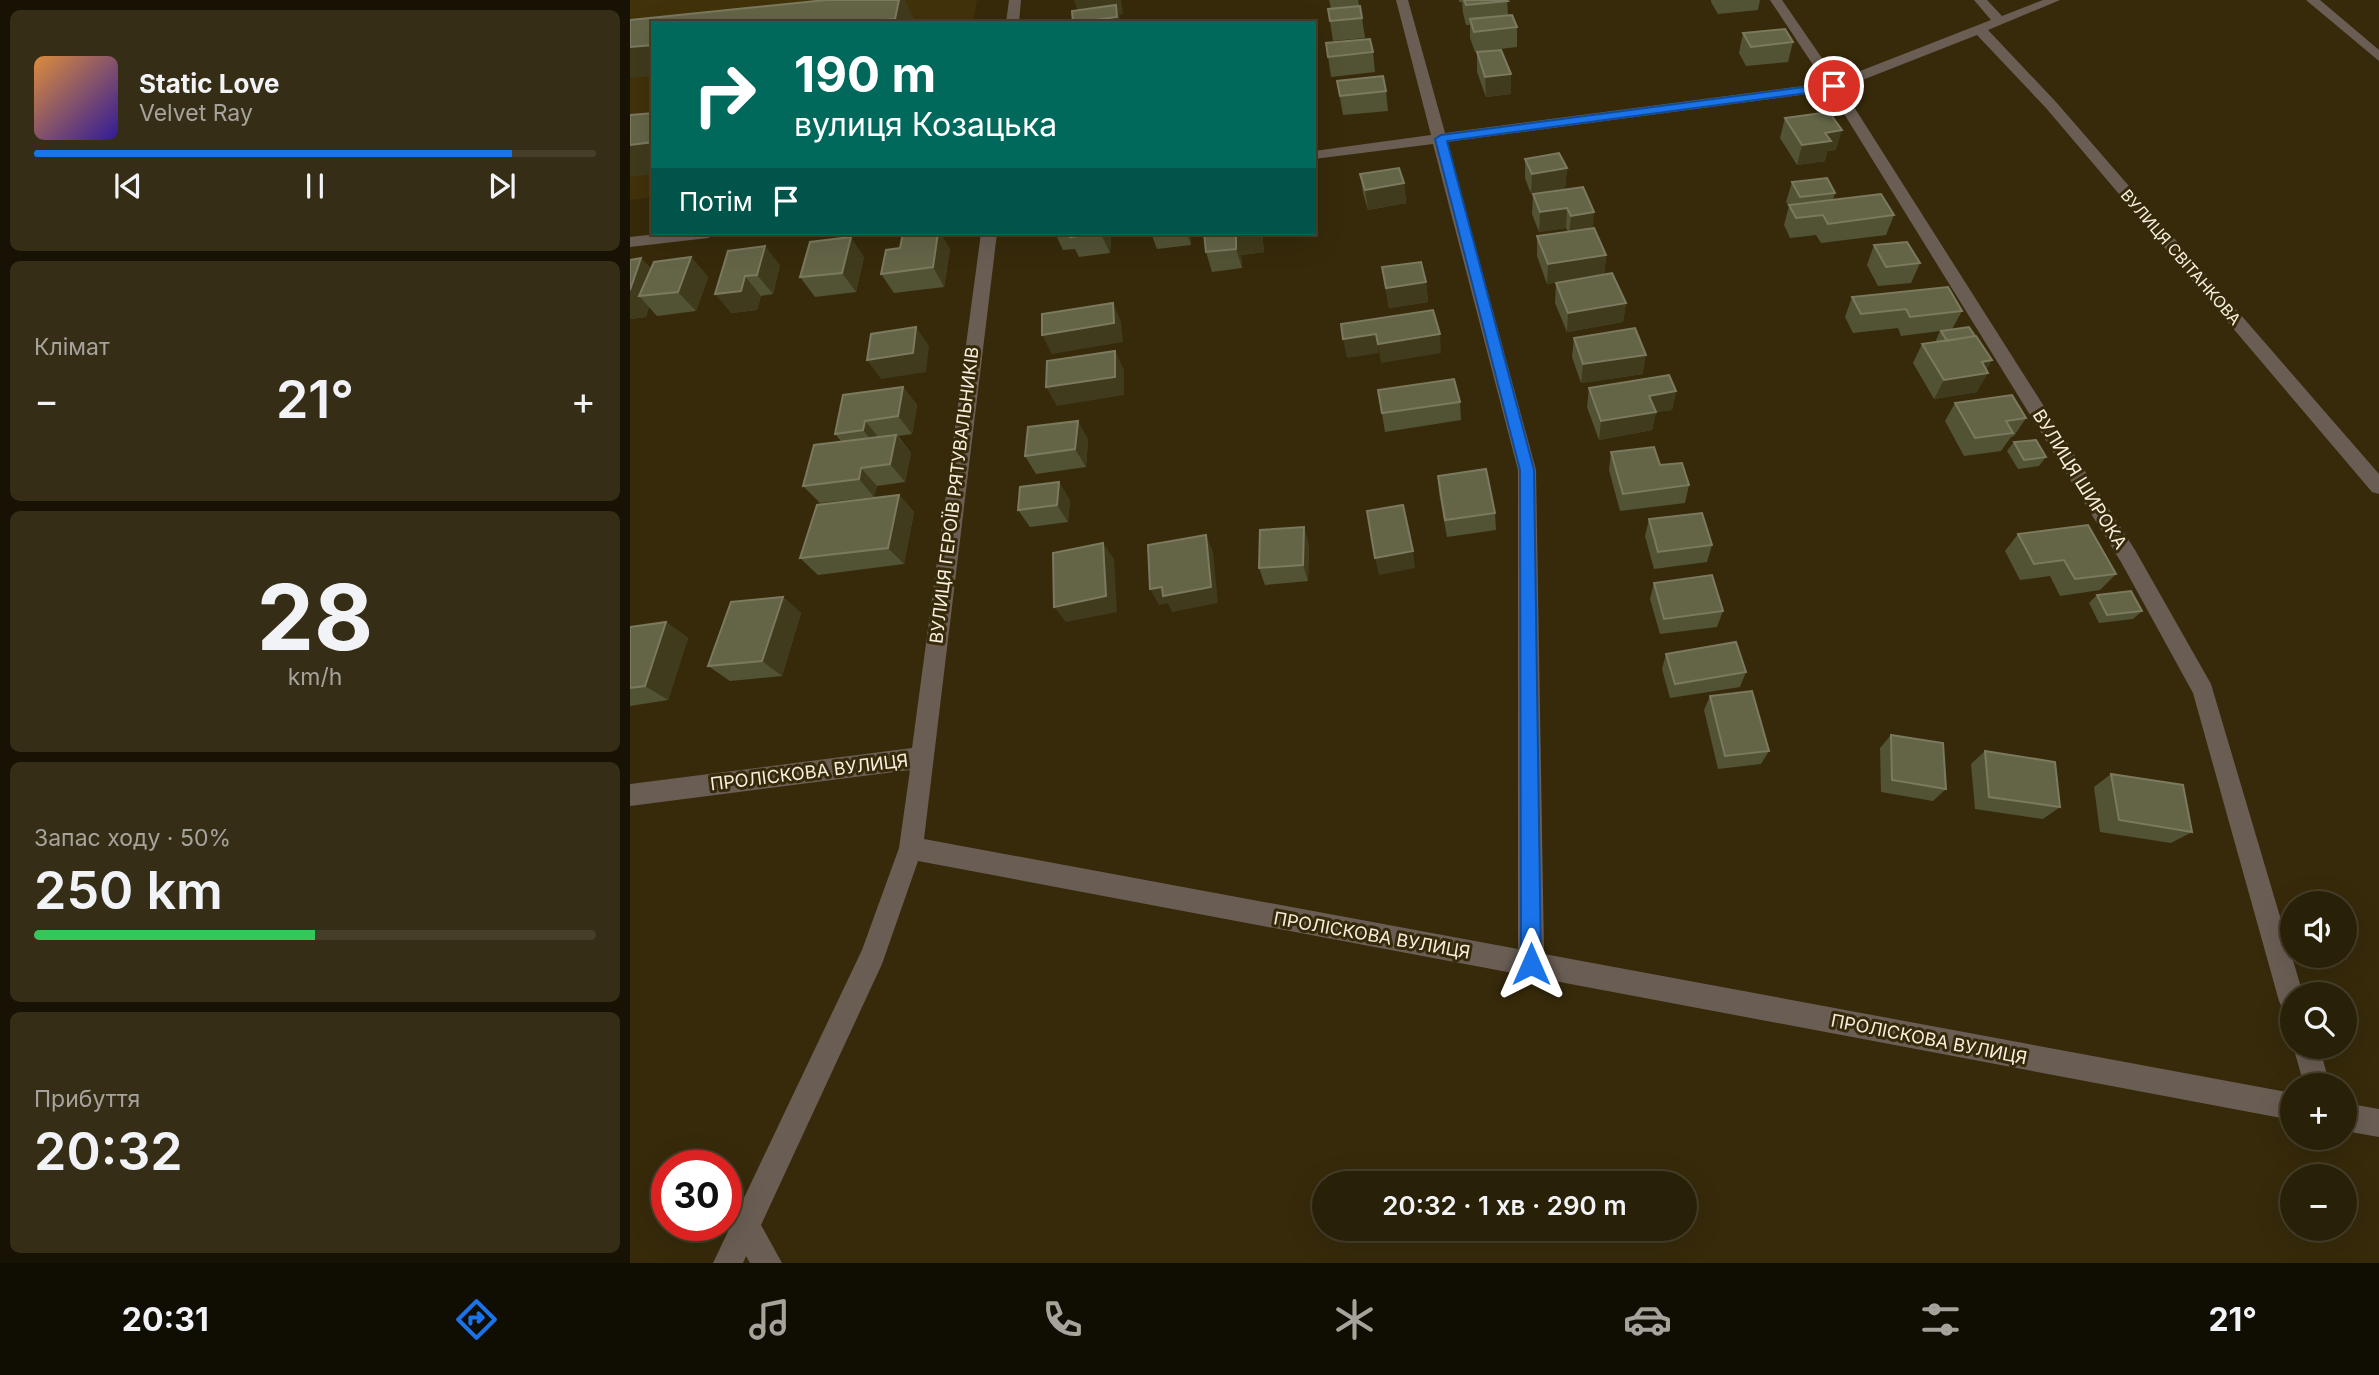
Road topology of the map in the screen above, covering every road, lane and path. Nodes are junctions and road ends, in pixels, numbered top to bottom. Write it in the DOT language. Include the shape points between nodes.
graph roads {
  1 [pos="1014,0"];
  2 [pos="1402,0"];
  3 [pos="1776,0"];
  4 [pos="1980,0"];
  5 [pos="2054,0"];
  6 [pos="2312,0"];
  7 [pos="1012,21"];
  8 [pos="1999,21"];
  9 [pos="1980,30"];
  10 [pos="2379,57"];
  11 [pos="1834,86"];
  12 [pos="1441,139"];
  13 [pos="1316,155"];
  14 [pos="691,235"];
  15 [pos="989,235"];
  16 [pos="630,242"];
  17 [pos="2379,487"];
  18 [pos="920,758"];
  19 [pos="630,795"];
  20 [pos="911,848"];
  21 [pos="1531,964"];
  22 [pos="2287,982"];
  23 [pos="2280,1105"];
  24 [pos="2357,1119"];
  25 [pos="2379,1123"];
  26 [pos="745,1227"];
  27 [pos="728,1263"];
  28 [pos="768,1263"];
  1 -- 7 [label="street"];
  2 -- 12 [label="street"];
  3 -- 11 [label="street, ВУЛИЦЯ ШИРОКА"];
  4 -- 8 [label="street"];
  5 -- 8 [label="street"];
  6 -- 10 [label="street"];
  8 -- 9 [label="street"];
  9 -- 11 [label="street"];
  9 -- 17 [label="street, ВУЛИЦЯ СВІТАНКОВА" via="2051,105"];
  11 -- 12 [label="street"];
  11 -- 22 [label="street, ВУЛИЦЯ ШИРОКА" via="2128,556 2203,691"];
  12 -- 13 [label="street"];
  12 -- 21 [label="street" via="1527,470"];
  14 -- 16 [label="street"];
  15 -- 18 [label="street, ВУЛИЦЯ ГЕРОЇВ РЯТУВАЛЬНИКІВ"];
  18 -- 19 [label="street, ПРОЛІСКОВА ВУЛИЦЯ"];
  18 -- 20 [label="street, ПРОЛІСКОВА ВУЛИЦЯ"];
  20 -- 21 [label="street, ПРОЛІСКОВА ВУЛИЦЯ"];
  20 -- 26 [label="street" via="873,955"];
  21 -- 23 [label="street, ПРОЛІСКОВА ВУЛИЦЯ"];
  24 -- 25 [label="street"];
  26 -- 27 [label="street"];
  26 -- 28 [label="street"];
}
